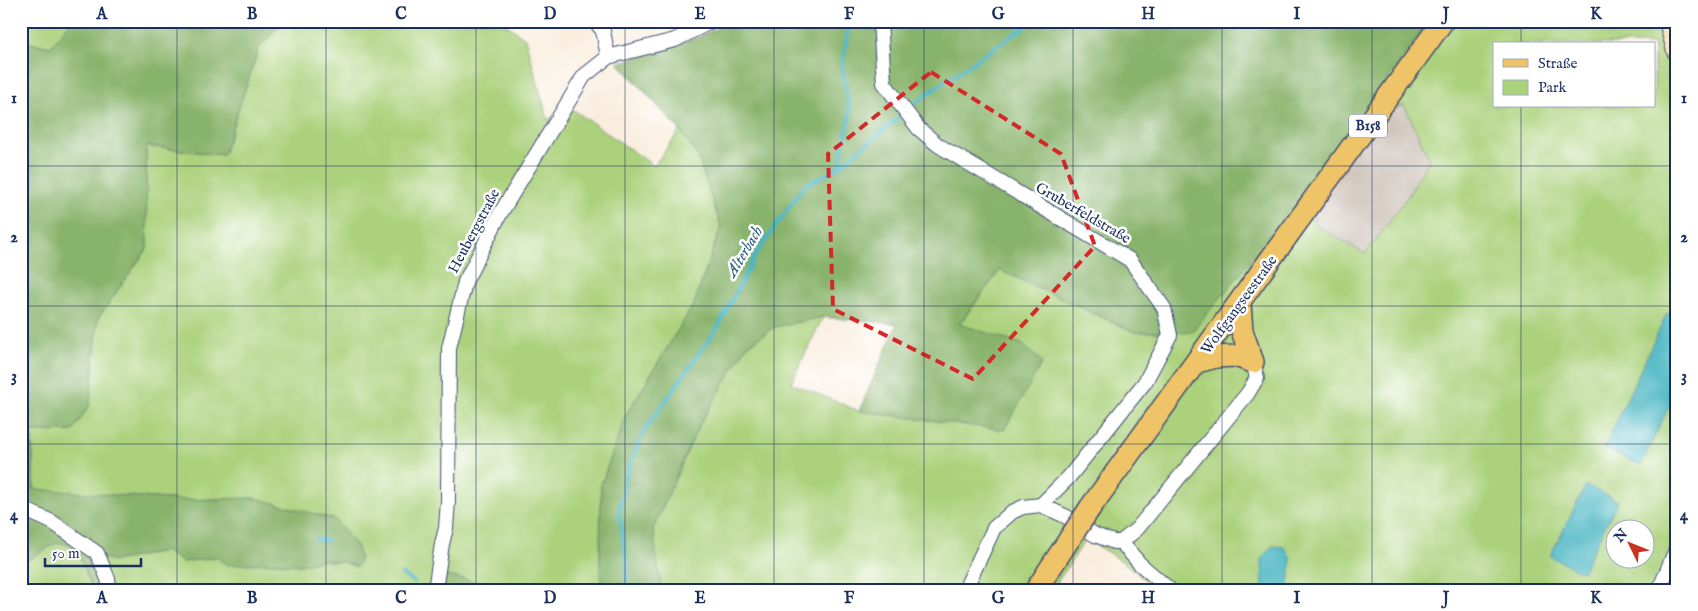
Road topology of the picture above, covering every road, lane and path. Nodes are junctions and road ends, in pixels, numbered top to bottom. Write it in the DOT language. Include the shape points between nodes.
graph roads {
  1 [pos="595,21"];
  2 [pos="712,21"];
  3 [pos="880,21"];
  4 [pos="1444,21"];
  5 [pos="1669,21"];
  6 [pos="1677,51"];
  7 [pos="608,57"];
  8 [pos="1240,303"];
  9 [pos="1197,362"];
  10 [pos="1253,362"];
  11 [pos="1041,505"];
  12 [pos="23,512"];
  13 [pos="1121,542"];
  14 [pos="1677,547"];
  15 [pos="1036,588"];
  16 [pos="110,590"];
  17 [pos="435,590"];
  18 [pos="967,590"];
  19 [pos="1170,590"];
  20 [pos="1658,590"];
  1 -- 7 [label="street" via="603,31"];
  2 -- 7 [label="street, Heubergstraße" via="675,40"];
  3 -- 11 [label="street, Gruberfeldstraße" via="884,83 919,129 938,145 1130,260 1164,308 1170,335 1145,382 1069,477"];
  4 -- 8 [label="main road, Wolfgangseestraße / B158"];
  5 -- 6 [label="main road"];
  7 -- 17 [label="street, Heubergstraße" via="584,76 500,214 465,282 449,348 448,501"];
  8 -- 9 [label="main road, Wolfgangseestraße / B158"];
  8 -- 10 [label="main road" via="1242,331"];
  9 -- 10 [label="main road" via="1235,356"];
  9 -- 15 [label="main road, Wolfgangseestraße / B158, bridge"];
  10 -- 13 [label="street" via="1257,378 1248,393 1137,529"];
  11 -- 13 [label="street" via="1095,536"];
  11 -- 18 [label="street" via="1012,512 994,528"];
  12 -- 16 [label="street" via="52,522 97,553"];
  13 -- 19 [label="street"];
  14 -- 20 [label="street"];
}
